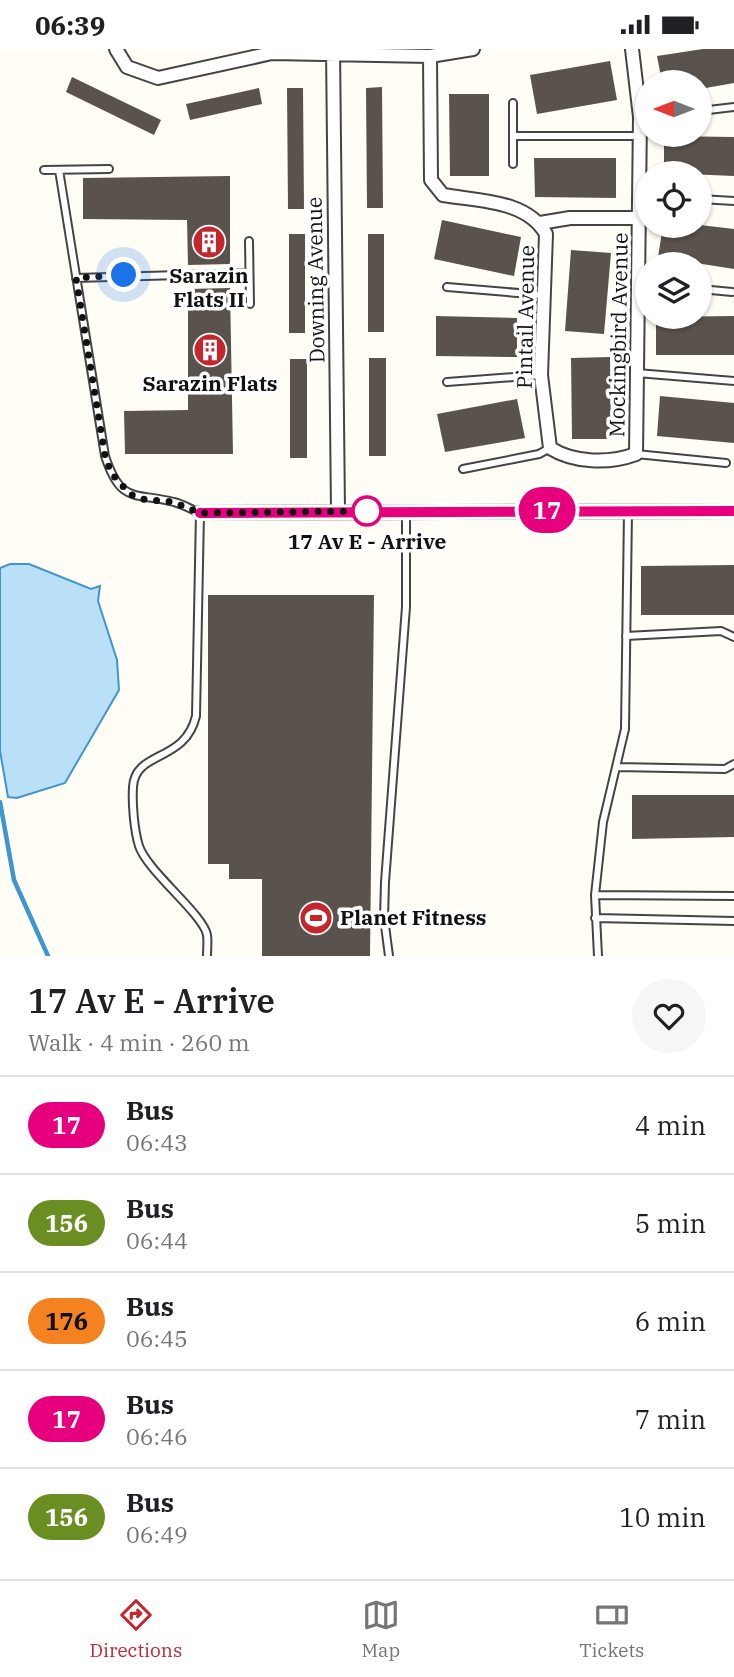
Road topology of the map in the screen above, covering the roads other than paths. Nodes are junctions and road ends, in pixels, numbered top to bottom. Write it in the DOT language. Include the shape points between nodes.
graph roads {
  1 [pos="117,49"];
  2 [pos="473,49"];
  3 [pos="632,49"];
  4 [pos="333,51"];
  5 [pos="430,56"];
  6 [pos="636,70"];
  7 [pos="513,103"];
  8 [pos="734,107"];
  9 [pos="712,110"];
  10 [pos="513,136"];
  11 [pos="635,136"];
  12 [pos="513,164"];
  13 [pos="109,169"];
  14 [pos="44,170"];
  15 [pos="58,170"];
  16 [pos="712,200"];
  17 [pos="734,201"];
  18 [pos="635,218"];
  19 [pos="540,223"];
  20 [pos="249,241"];
  21 [pos="249,273"];
  22 [pos="76,278"];
  23 [pos="447,286"];
  24 [pos="712,290"];
  25 [pos="732,292"];
  26 [pos="542,295"];
  27 [pos="250,304"];
  28 [pos="640,329"];
  29 [pos="637,373"];
  30 [pos="541,375"];
  31 [pos="734,381"];
  32 [pos="447,382"];
  33 [pos="550,448"];
  34 [pos="636,454"];
  35 [pos="726,463"];
  36 [pos="463,469"];
  37 [pos="628,510"];
  38 [pos="338,511"];
  39 [pos="406,511"];
  40 [pos="734,511"];
  41 [pos="200,513"];
  42 [pos="626,636"];
  43 [pos="734,637"];
  44 [pos="734,764"];
  45 [pos="615,767"];
  46 [pos="595,895"];
  47 [pos="734,896"];
  48 [pos="595,918"];
  49 [pos="734,921"];
  50 [pos="207,956"];
  51 [pos="388,956"];
  52 [pos="598,956"];
  1 -- 4 [label="street" via="127,67 158,78 272,53"];
  2 -- 5 [label="street"];
  3 -- 6 [label="street, Mockingbird Avenue"];
  4 -- 5 [label="street"];
  4 -- 38 [label="street, Downing Avenue"];
  5 -- 19 [label="street, Pintail Avenue" via="431,180 443,195 513,207"];
  7 -- 10 [label="lane"];
  8 -- 9 [label="lane"];
  10 -- 11 [label="lane"];
  10 -- 12 [label="lane"];
  13 -- 15 [label="lane"];
  14 -- 15 [label="lane"];
  15 -- 22 [label="lane"];
  16 -- 17 [label="lane"];
  18 -- 19 [label="street, Mockingbird Avenue"];
  19 -- 26 [label="street, Pintail Avenue" via="546,234"];
  20 -- 21 [label="lane"];
  21 -- 22 [label="lane"];
  21 -- 27 [label="lane"];
  22 -- 41 [label="lane" via="111,473 130,494 173,502"];
  23 -- 26 [label="lane"];
  24 -- 25 [label="lane"];
  26 -- 30 [label="street, Pintail Avenue"];
  28 -- 29 [label="street, Mockingbird Avenue"];
  29 -- 31 [label="lane"];
  29 -- 34 [label="street, Mockingbird Avenue"];
  30 -- 32 [label="lane"];
  30 -- 33 [label="street, Pintail Avenue"];
  33 -- 34 [label="street" via="568,459 621,459"];
  33 -- 36 [label="lane"];
  34 -- 35 [label="lane"];
  37 -- 39 [label="street"];
  37 -- 40 [label="street"];
  37 -- 42 [label="lane"];
  38 -- 39 [label="street"];
  38 -- 41 [label="street"];
  39 -- 51 [label="lane" via="406,607 385,882"];
  41 -- 50 [label="lane" via="192,734 144,765 133,787 139,845 207,932"];
  42 -- 43 [label="lane" via="721,631"];
  42 -- 45 [label="lane" via="625,730"];
  44 -- 45 [label="lane" via="725,769"];
  45 -- 46 [label="lane"];
  46 -- 47 [label="lane"];
  46 -- 48 [label="lane"];
  48 -- 49 [label="lane"];
  48 -- 52 [label="lane"];
}
